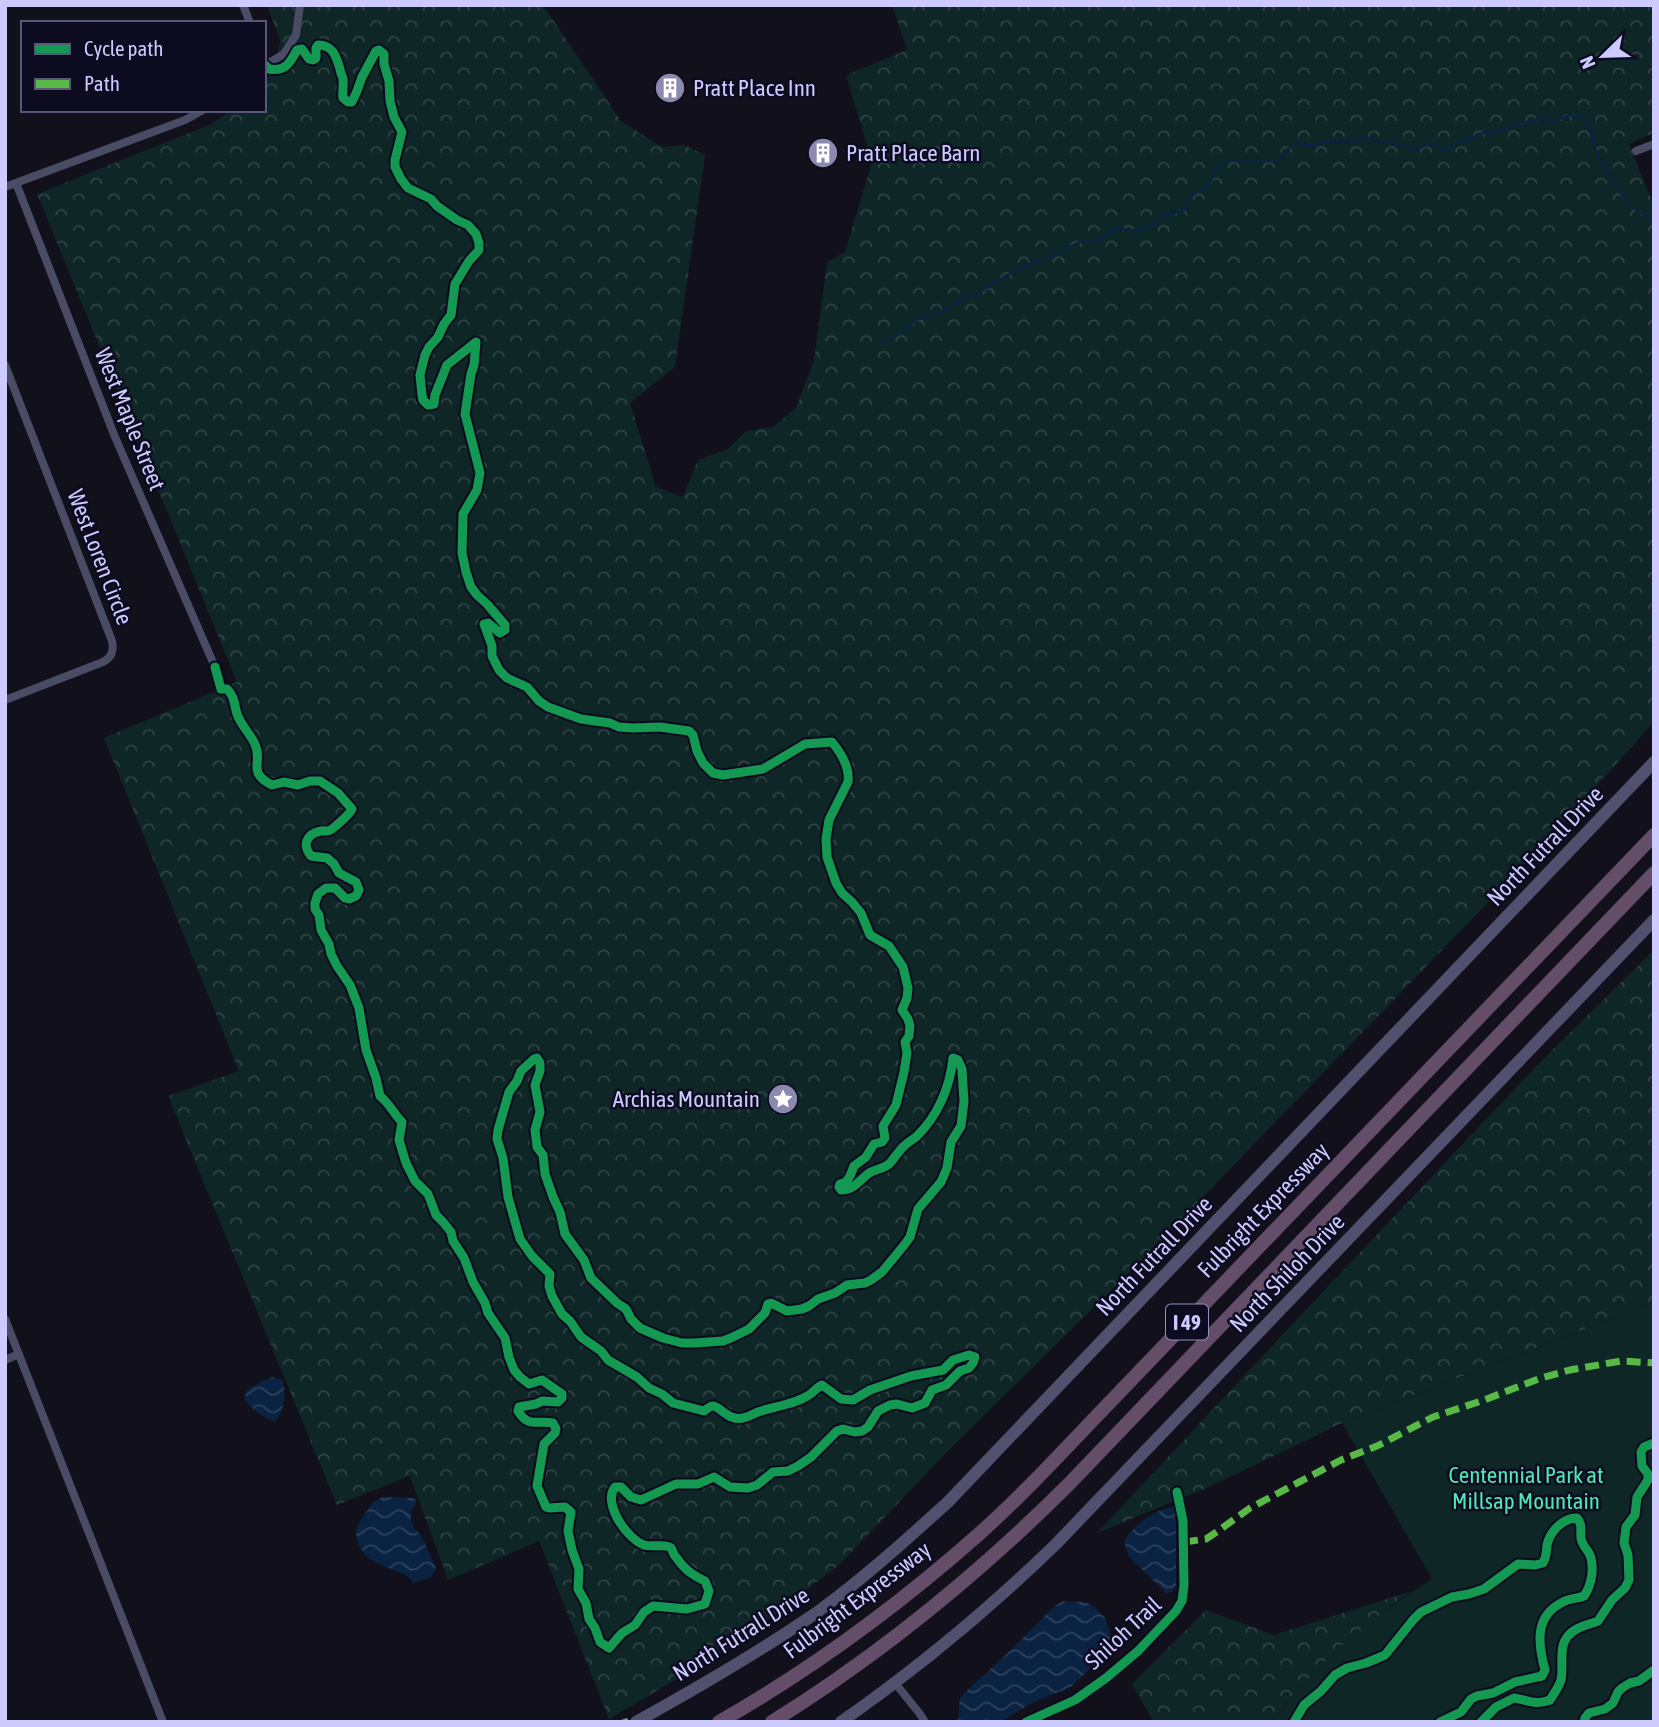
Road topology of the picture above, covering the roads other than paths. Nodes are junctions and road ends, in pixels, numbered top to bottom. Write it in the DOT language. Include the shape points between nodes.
graph roads {
  1 [pos="300,5"];
  2 [pos="266,64"];
  3 [pos="199,112"];
  4 [pos="1654,144"];
  5 [pos="1636,151"];
  6 [pos="16,183"];
  7 [pos="5,187"];
  8 [pos="5,365"];
  9 [pos="215,667"];
  10 [pos="5,700"];
  11 [pos="1654,762"];
  12 [pos="1654,835"];
  13 [pos="1654,873"];
  14 [pos="1654,920"];
  15 [pos="5,1319"];
  16 [pos="19,1354"];
  17 [pos="5,1360"];
  18 [pos="895,1683"];
  19 [pos="163,1722"];
  20 [pos="636,1722"];
  21 [pos="719,1722"];
  22 [pos="772,1722"];
  23 [pos="841,1722"];
  24 [pos="925,1722"];
  1 -- 2 [label="street" via="296,35 285,54"];
  3 -- 6 [label="street"];
  4 -- 5 [label="street"];
  6 -- 7 [label="street"];
  6 -- 9 [label="street, West Maple Street" via="115,437"];
  8 -- 10 [label="street, West Loren Circle" via="114,648 103,662"];
  11 -- 20 [label="main road, North Futrall Drive" via="948,1502 817,1611"];
  12 -- 21 [label="highway, Fulbright Expressway / I 49" via="1005,1509 876,1619"];
  13 -- 22 [label="highway, I 49" via="1032,1521 928,1612"];
  14 -- 18 [label="main road, North Shiloh Drive" via="1056,1544"];
  15 -- 16 [label="street"];
  16 -- 17 [label="street"];
  16 -- 19 [label="street"];
  18 -- 23 [label="main road, North Shiloh Drive"];
  18 -- 24 [label="street"];
}
